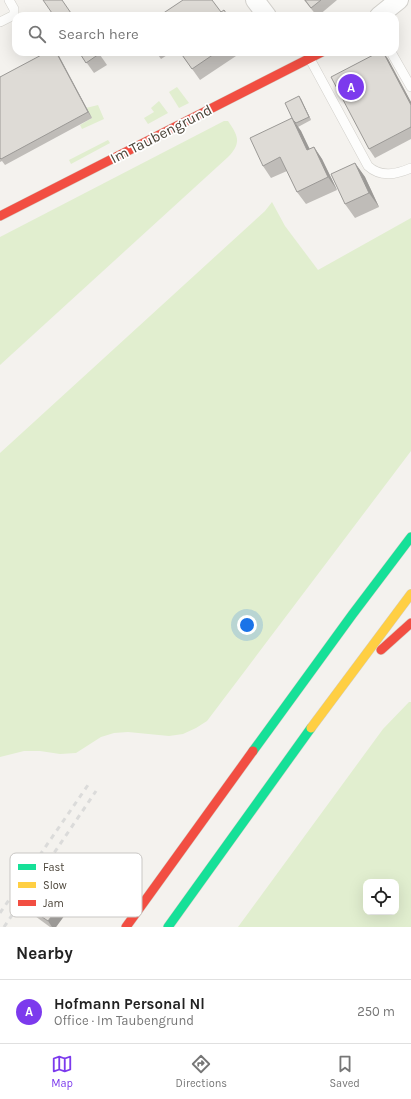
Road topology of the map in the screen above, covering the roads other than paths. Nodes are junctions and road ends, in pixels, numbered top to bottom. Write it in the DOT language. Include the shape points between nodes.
graph roads {
  1 [pos="9,0"];
  2 [pos="255,0"];
  3 [pos="398,0"];
  4 [pos="14,12"];
  5 [pos="264,12"];
  6 [pos="384,12"];
  7 [pos="12,16"];
  8 [pos="0,22"];
  9 [pos="393,56"];
  10 [pos="300,58"];
  11 [pos="411,86"];
  12 [pos="411,168"];
  13 [pos="0,216"];
  14 [pos="411,537"];
  15 [pos="411,594"];
  16 [pos="411,623"];
  17 [pos="338,691"];
  18 [pos="142,905"];
  19 [pos="133,917"];
  20 [pos="126,927"];
  21 [pos="168,927"];
  1 -- 4 [label="lane"];
  2 -- 5 [label="street"];
  3 -- 6 [label="street"];
  7 -- 8 [label="lane"];
  9 -- 11 [label="lane"];
  10 -- 12 [label="lane" via="373,171 386,174"];
  10 -- 13 [label="main road, Im Taubengrund"];
  14 -- 18 [label="main road"];
  15 -- 17 [label="main road"];
  16 -- 17 [label="main road"];
  17 -- 21 [label="main road"];
  19 -- 20 [label="main road"];
}
